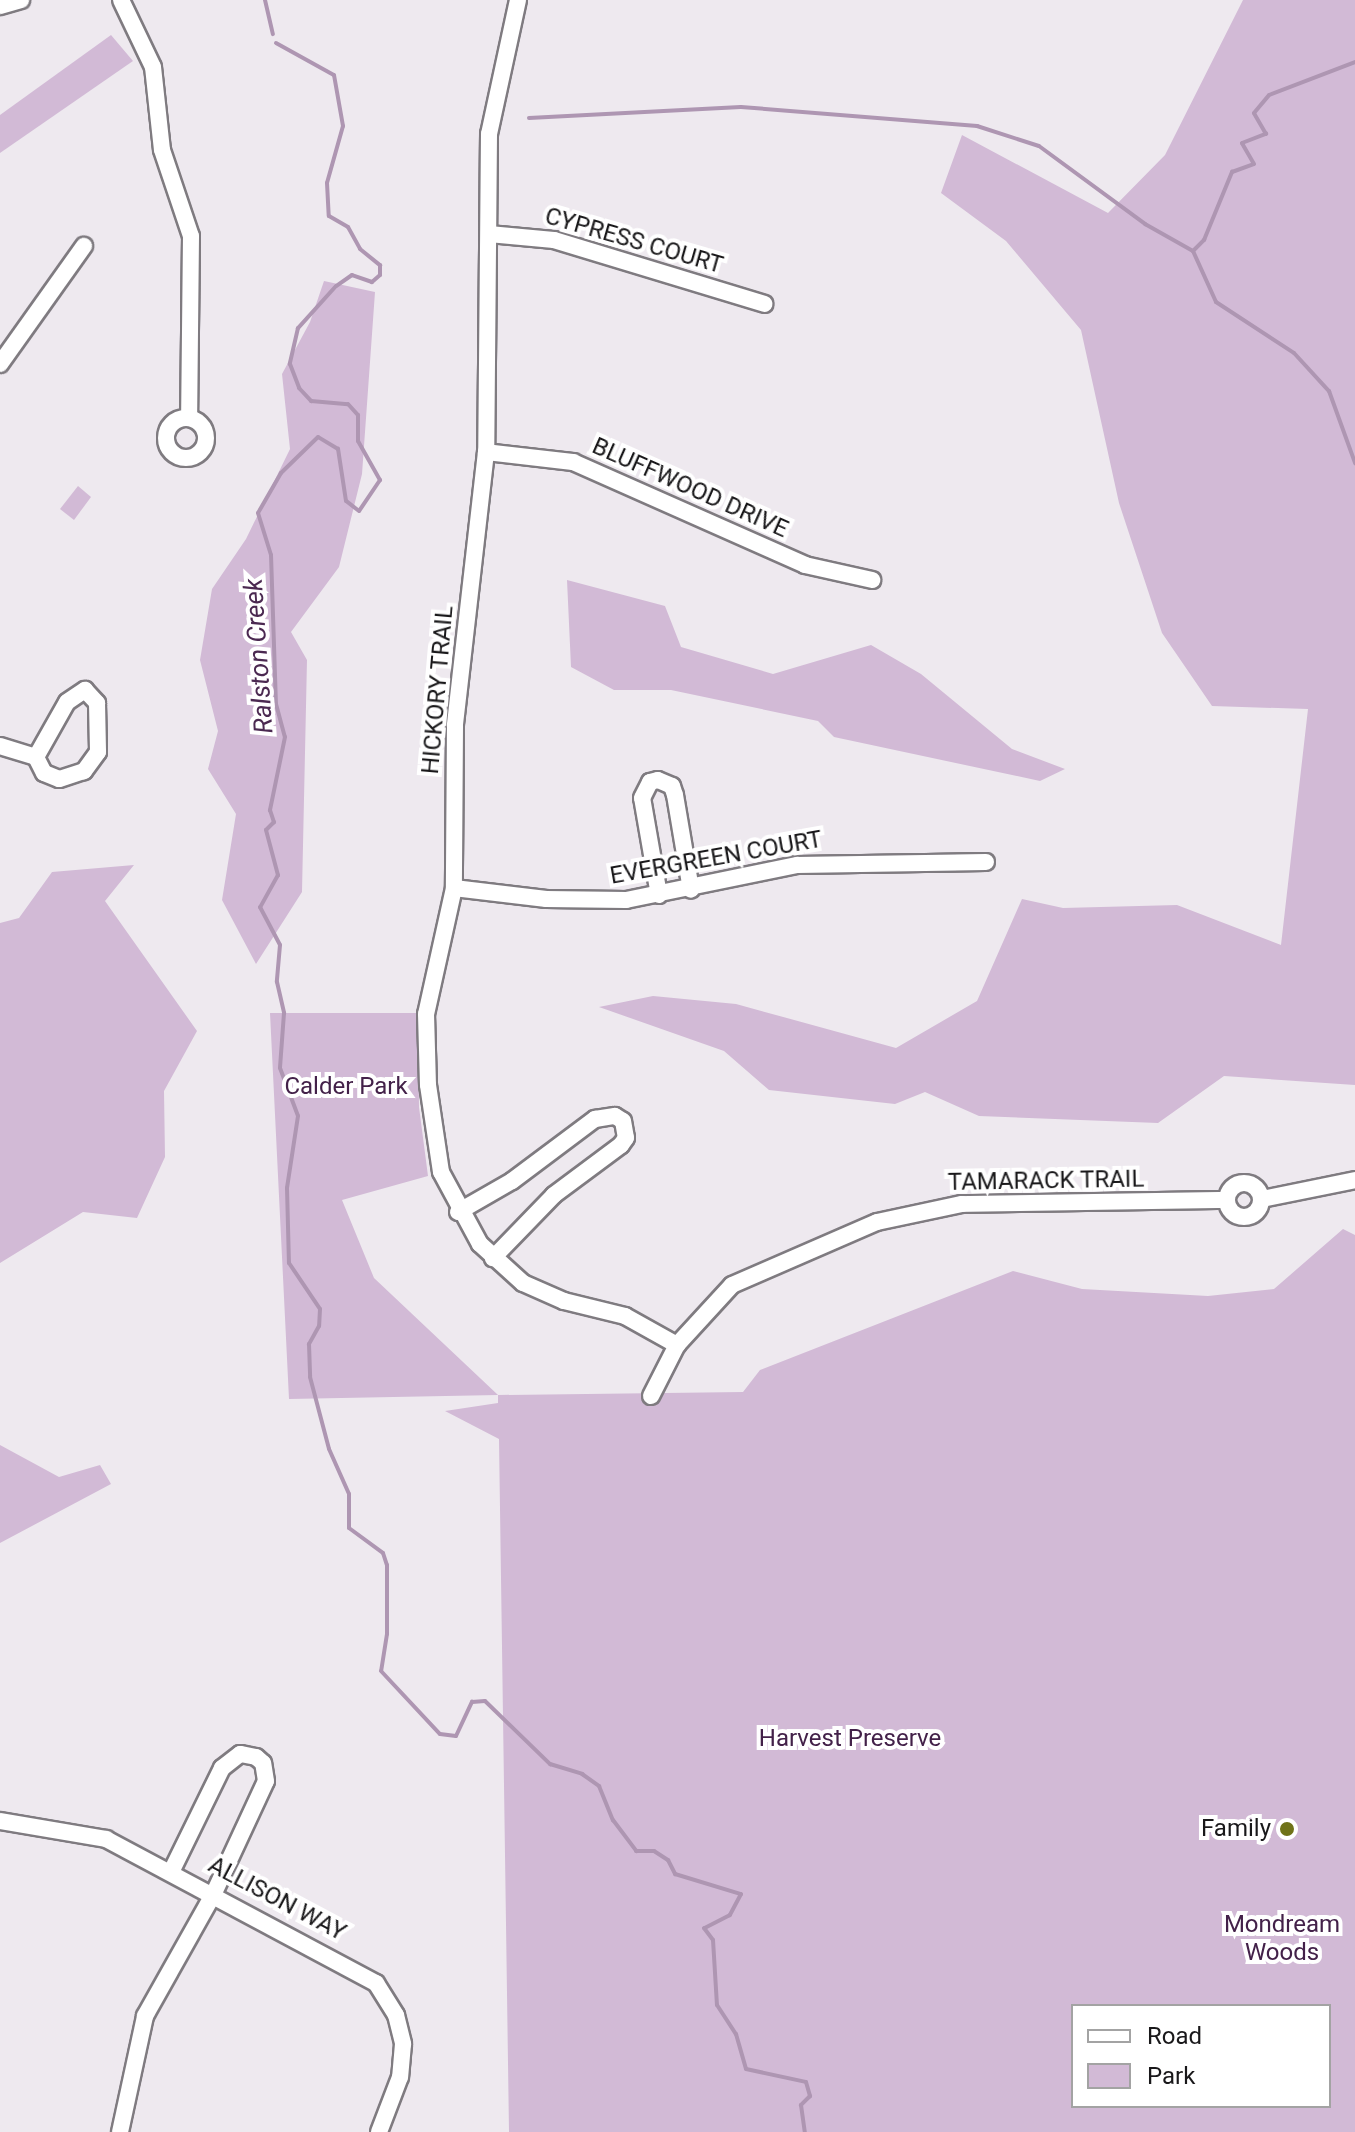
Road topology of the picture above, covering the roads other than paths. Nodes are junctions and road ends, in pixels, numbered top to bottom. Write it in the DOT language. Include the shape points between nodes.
graph roads {
  1 [pos="21,0"];
  2 [pos="121,0"];
  3 [pos="518,0"];
  4 [pos="0,6"];
  5 [pos="489,234"];
  6 [pos="84,246"];
  7 [pos="765,304"];
  8 [pos="0,364"];
  9 [pos="189,418"];
  10 [pos="486,452"];
  11 [pos="872,580"];
  12 [pos="0,746"];
  13 [pos="36,757"];
  14 [pos="986,862"];
  15 [pos="454,888"];
  16 [pos="691,890"];
  17 [pos="659,895"];
  18 [pos="1355,1180"];
  19 [pos="1262,1199"];
  20 [pos="1226,1200"];
  21 [pos="458,1212"];
  22 [pos="493,1258"];
  23 [pos="677,1345"];
  24 [pos="651,1396"];
  25 [pos="0,1821"];
  26 [pos="172,1870"];
  27 [pos="214,1893"];
  28 [pos="120,2132"];
  29 [pos="379,2132"];
  1 -- 4 [label="street"];
  2 -- 9 [label="street" via="153,67 162,150 191,236"];
  3 -- 5 [label="street, HICKORY TRAIL" via="489,134"];
  5 -- 7 [label="street, CYPRESS COURT" via="554,240"];
  5 -- 10 [label="street, HICKORY TRAIL"];
  6 -- 8 [label="street"];
  10 -- 11 [label="street, BLUFFWOOD DRIVE" via="573,462 805,565"];
  10 -- 15 [label="street, HICKORY TRAIL" via="455,726"];
  12 -- 13 [label="street"];
  13 -- 13 [label="street" via="44,773 59,779 73,778 91,764 99,741 94,695 85,690 67,702"];
  14 -- 16 [label="street, EVERGREEN COURT" via="797,865"];
  15 -- 17 [label="street, EVERGREEN COURT" via="594,901"];
  15 -- 21 [label="street, HICKORY TRAIL" via="425,1033 441,1172"];
  16 -- 17 [label="street, EVERGREEN COURT"];
  16 -- 17 [label="street" via="675,795 672,786 658,780 650,782 642,798"];
  18 -- 19 [label="street, TAMARACK TRAIL"];
  19 -- 20 [label="street, TAMARACK TRAIL" via="1245,1182 1232,1188"];
  19 -- 20 [label="street, TAMARACK TRAIL" via="1247,1217 1235,1215"];
  20 -- 23 [label="street, TAMARACK TRAIL" via="990,1202 908,1212 749,1275 699,1315"];
  21 -- 22 [label="street, HICKORY TRAIL"];
  21 -- 22 [label="street" via="512,1181 595,1119 615,1116 623,1121 626,1138 621,1145 554,1195"];
  22 -- 23 [label="street, HICKORY TRAIL" via="544,1294 625,1316"];
  23 -- 24 [label="street, TAMARACK TRAIL"];
  25 -- 26 [label="street, ALLISON WAY" via="106,1839"];
  26 -- 27 [label="street, ALLISON WAY"];
  26 -- 27 [label="street" via="222,1768 240,1754 256,1757 263,1763 266,1781"];
  27 -- 28 [label="street" via="145,2016"];
  27 -- 29 [label="street, ALLISON WAY" via="359,1970 388,1998 400,2029 403,2061"];
}
